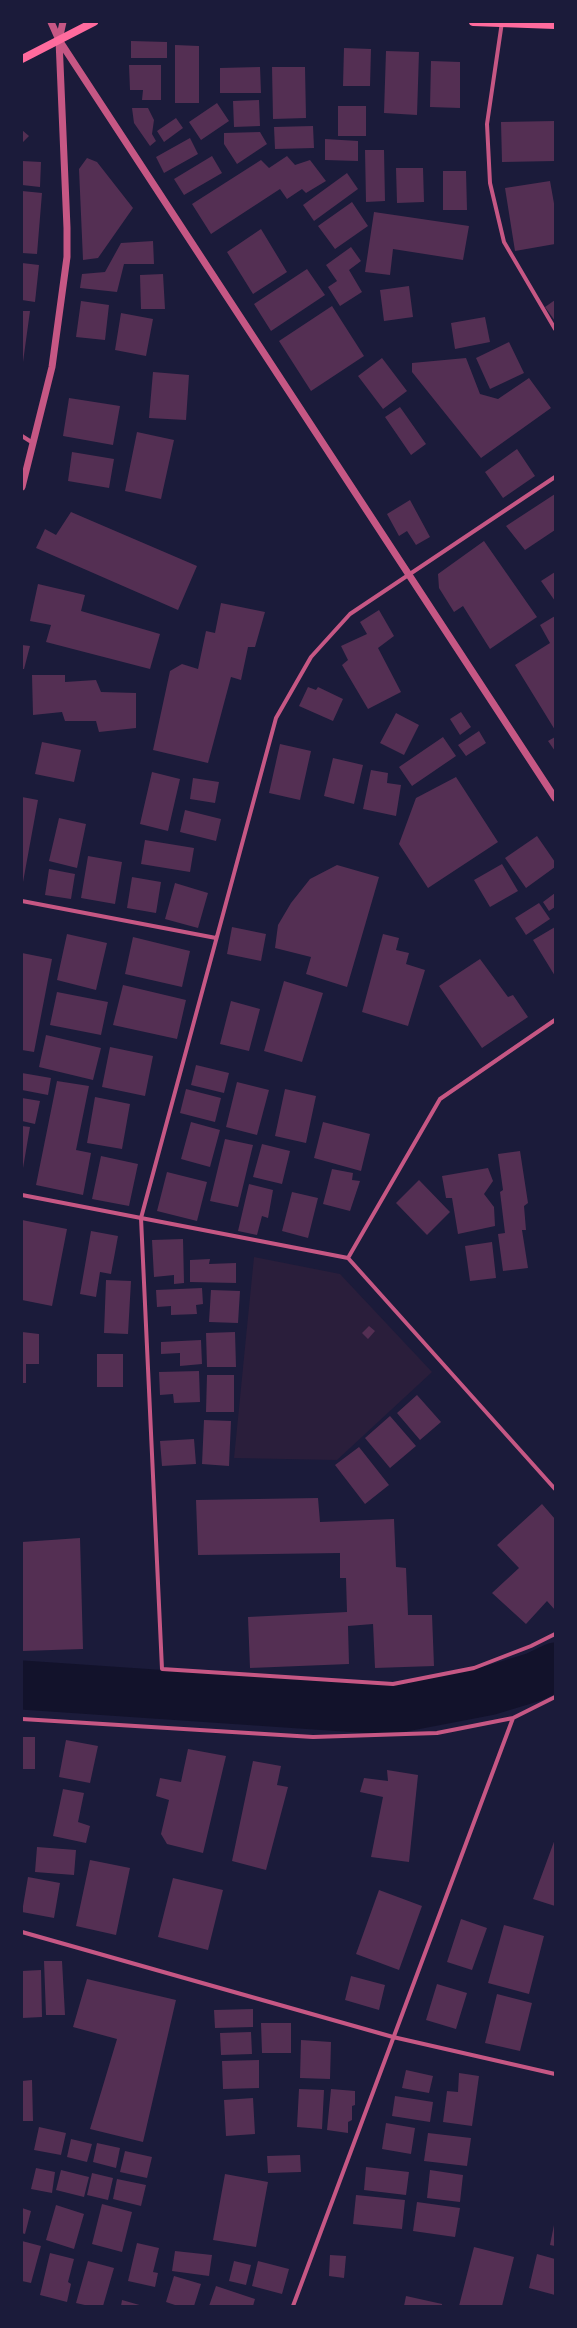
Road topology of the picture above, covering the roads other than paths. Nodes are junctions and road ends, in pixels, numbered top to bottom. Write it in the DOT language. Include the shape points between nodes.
graph roads {
  1 [pos="51,22"];
  2 [pos="63,22"];
  3 [pos="94,22"];
  4 [pos="473,22"];
  5 [pos="501,22"];
  6 [pos="555,25"];
  7 [pos="59,40"];
  8 [pos="22,58"];
  9 [pos="555,329"];
  10 [pos="22,436"];
  11 [pos="34,444"];
  12 [pos="555,477"];
  13 [pos="22,487"];
  14 [pos="409,576"];
  15 [pos="555,798"];
  16 [pos="22,901"];
  17 [pos="216,938"];
  18 [pos="555,1020"];
  19 [pos="22,1195"];
  20 [pos="141,1218"];
  21 [pos="348,1258"];
  22 [pos="555,1489"];
  23 [pos="555,1634"];
  24 [pos="555,1697"];
  25 [pos="513,1718"];
  26 [pos="22,1719"];
  27 [pos="22,1932"];
  28 [pos="393,2037"];
  29 [pos="555,2074"];
  30 [pos="293,2306"];
  1 -- 7 [label="street"];
  2 -- 7 [label="street"];
  3 -- 7 [label="main road"];
  4 -- 5 [label="main road"];
  5 -- 6 [label="main road"];
  5 -- 9 [label="street" via="487,124 490,183 504,242"];
  7 -- 8 [label="main road"];
  7 -- 11 [label="street" via="67,257 57,341"];
  7 -- 14 [label="street"];
  10 -- 11 [label="street"];
  11 -- 13 [label="street"];
  12 -- 14 [label="street"];
  14 -- 15 [label="street"];
  14 -- 17 [label="street" via="350,614 310,657 276,718"];
  16 -- 17 [label="street"];
  17 -- 20 [label="street"];
  18 -- 21 [label="street" via="440,1099"];
  19 -- 20 [label="street"];
  20 -- 21 [label="street"];
  20 -- 23 [label="street" via="162,1669 393,1684 474,1668"];
  21 -- 22 [label="street"];
  24 -- 25 [label="street"];
  25 -- 26 [label="street" via="438,1733 313,1737"];
  25 -- 28 [label="street"];
  27 -- 28 [label="street"];
  28 -- 29 [label="street"];
  28 -- 30 [label="street"];
}
